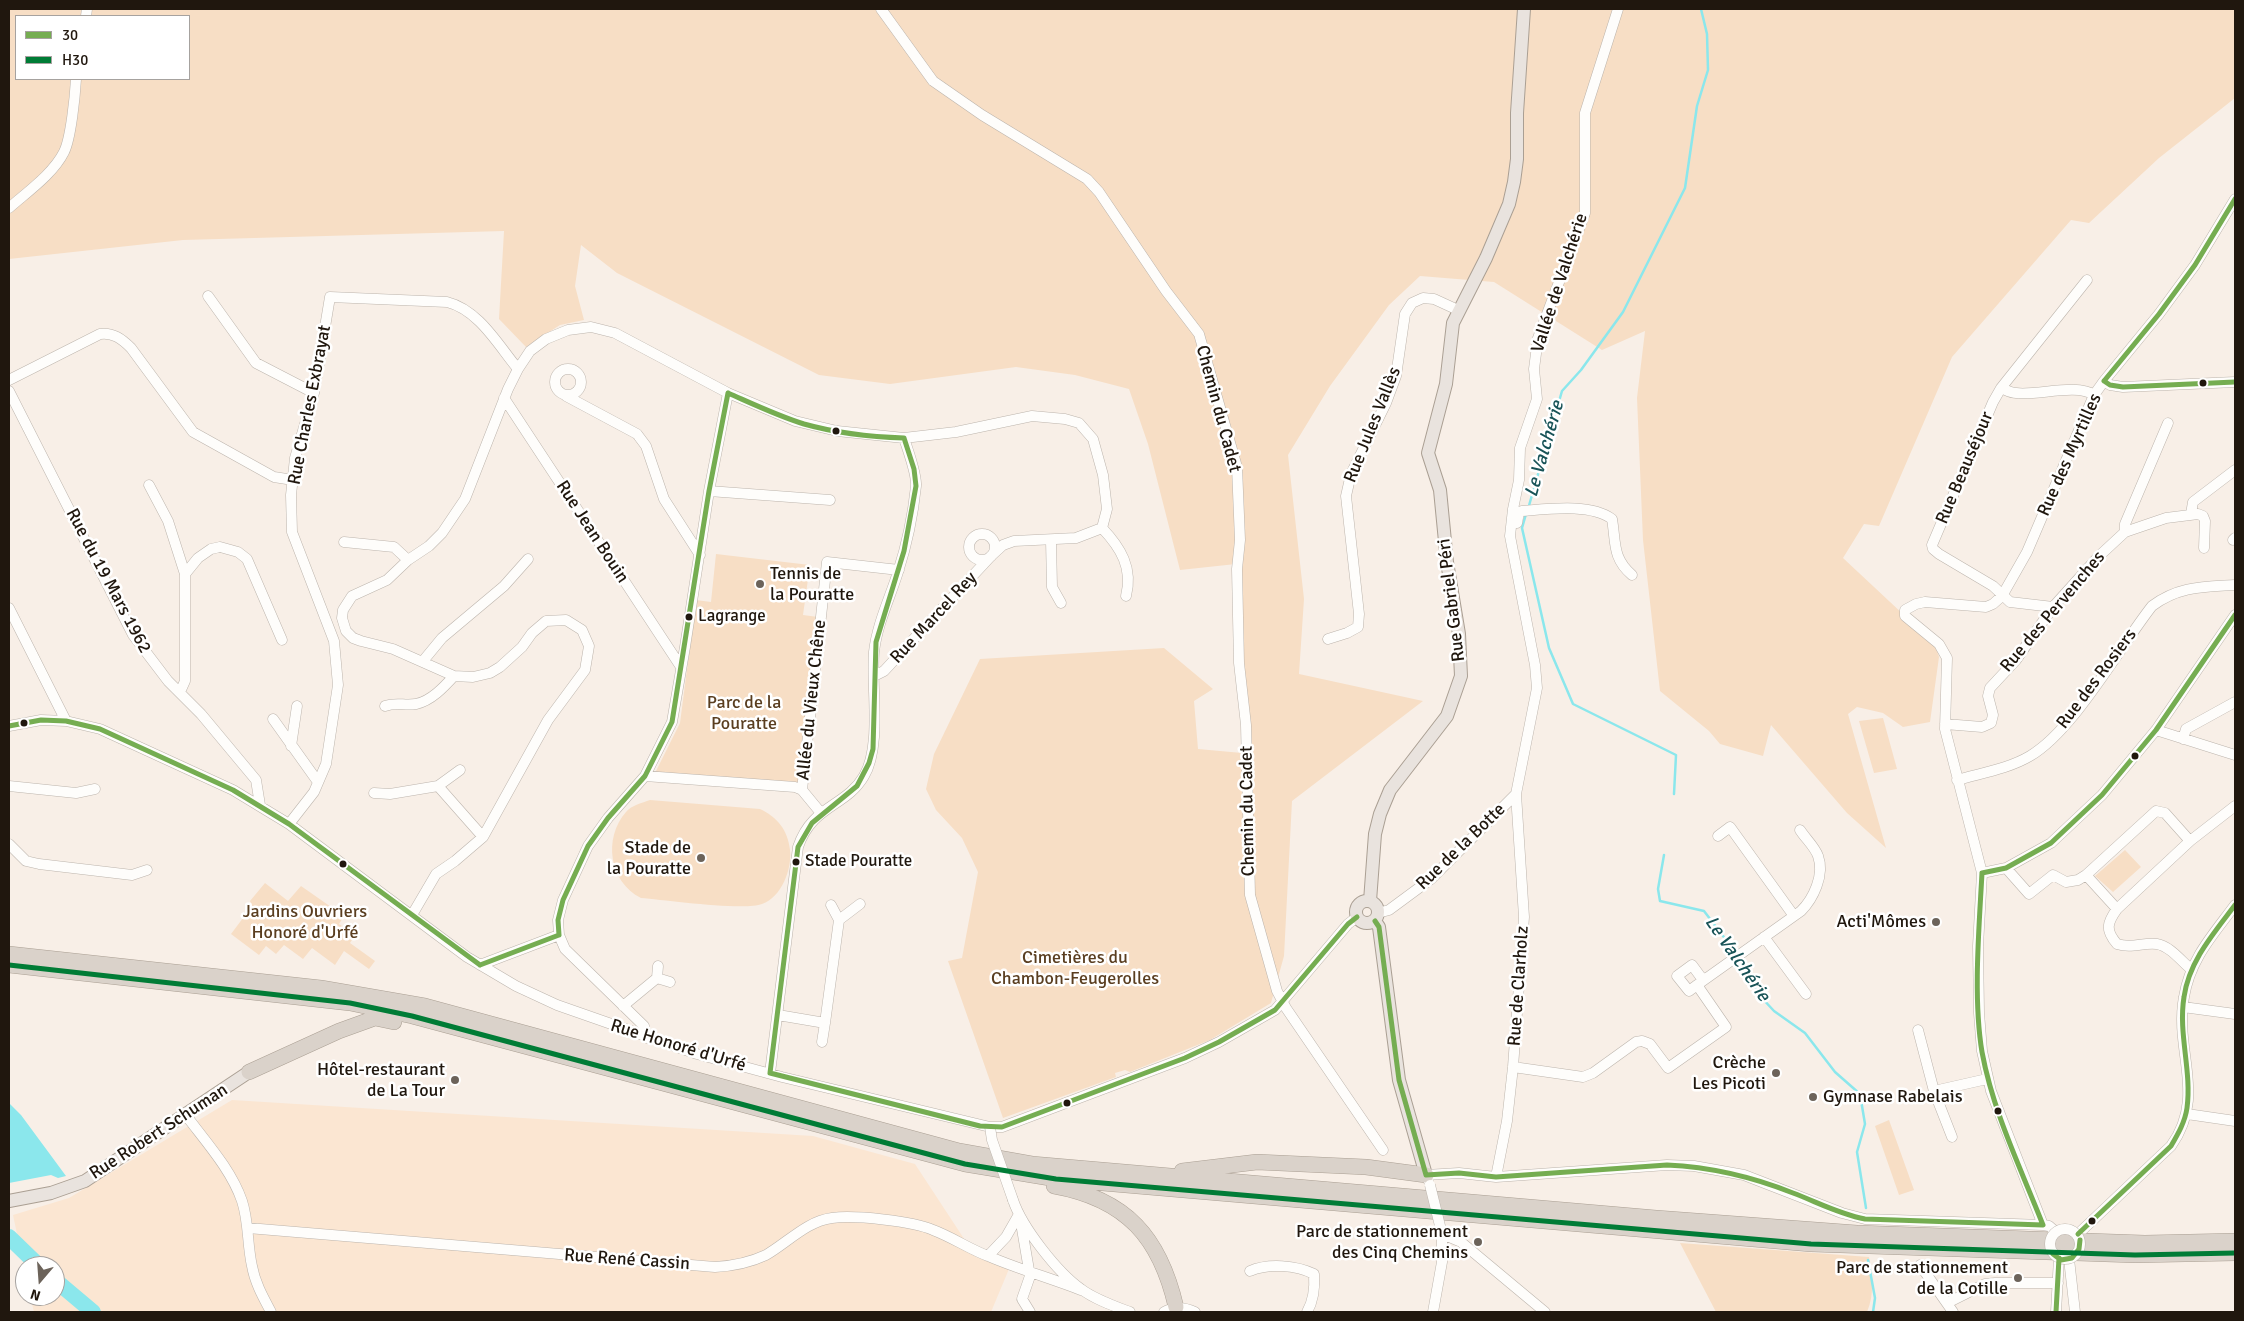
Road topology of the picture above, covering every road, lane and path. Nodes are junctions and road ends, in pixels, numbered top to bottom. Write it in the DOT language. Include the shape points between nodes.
graph roads {
  1 [pos="881,9"];
  2 [pos="1524,9"];
  3 [pos="1618,9"];
  4 [pos="76,80"];
  5 [pos="2235,199"];
  6 [pos="9,208"];
  7 [pos="2087,280"];
  8 [pos="208,296"];
  9 [pos="1458,310"];
  10 [pos="518,369"];
  11 [pos="9,380"];
  12 [pos="2104,381"];
  13 [pos="2235,382"];
  14 [pos="2002,388"];
  15 [pos="9,391"];
  16 [pos="314,392"];
  17 [pos="728,393"];
  18 [pos="2094,395"];
  19 [pos="566,396"];
  20 [pos="504,398"];
  21 [pos="2168,423"];
  22 [pos="904,438"];
  23 [pos="2235,470"];
  24 [pos="293,480"];
  25 [pos="149,485"];
  26 [pos="709,491"];
  27 [pos="830,500"];
  28 [pos="2191,514"];
  29 [pos="1102,528"];
  30 [pos="2125,532"];
  31 [pos="1051,540"];
  32 [pos="344,542"];
  33 [pos="2204,548"];
  34 [pos="700,555"];
  35 [pos="528,559"];
  36 [pos="408,560"];
  37 [pos="1517,568"];
  38 [pos="899,570"];
  39 [pos="185,574"];
  40 [pos="1632,574"];
  41 [pos="2235,585"];
  42 [pos="1126,596"];
  43 [pos="2002,596"];
  44 [pos="1061,602"];
  45 [pos="2053,607"];
  46 [pos="9,608"];
  47 [pos="2235,616"];
  48 [pos="1328,639"];
  49 [pos="282,640"];
  50 [pos="424,661"];
  51 [pos="681,666"];
  52 [pos="454,676"];
  53 [pos="874,676"];
  54 [pos="180,692"];
  55 [pos="2235,702"];
  56 [pos="297,706"];
  57 [pos="385,706"];
  58 [pos="272,719"];
  59 [pos="66,720"];
  60 [pos="1945,724"];
  61 [pos="9,726"];
  62 [pos="2156,730"];
  63 [pos="2183,739"];
  64 [pos="291,746"];
  65 [pos="2235,755"];
  66 [pos="460,770"];
  67 [pos="645,776"];
  68 [pos="1957,780"];
  69 [pos="318,782"];
  70 [pos="9,786"];
  71 [pos="438,786"];
  72 [pos="95,789"];
  73 [pos="802,790"];
  74 [pos="374,794"];
  75 [pos="1516,794"];
  76 [pos="260,805"];
  77 [pos="2235,806"];
  78 [pos="821,813"];
  79 [pos="289,824"];
  80 [pos="1800,830"];
  81 [pos="1718,836"];
  82 [pos="483,837"];
  83 [pos="2190,842"];
  84 [pos="9,844"];
  85 [pos="2006,868"];
  86 [pos="147,870"];
  87 [pos="1982,873"];
  88 [pos="2086,875"];
  89 [pos="1370,901"];
  90 [pos="860,904"];
  91 [pos="831,905"];
  92 [pos="2235,907"];
  93 [pos="2117,908"];
  94 [pos="412,915"];
  95 [pos="1794,916"];
  96 [pos="1357,917"];
  97 [pos="1376,917"];
  98 [pos="840,920"];
  99 [pos="559,935"];
  100 [pos="1764,937"];
  101 [pos="9,954"];
  102 [pos="9,965"];
  103 [pos="480,966"];
  104 [pos="658,966"];
  105 [pos="2192,970"];
  106 [pos="656,978"];
  107 [pos="670,982"];
  108 [pos="1806,994"];
  109 [pos="1283,1001"];
  110 [pos="623,1006"];
  111 [pos="2183,1007"];
  112 [pos="2235,1014"];
  113 [pos="778,1015"];
  114 [pos="825,1023"];
  115 [pos="1918,1030"];
  116 [pos="647,1038"];
  117 [pos="822,1042"];
  118 [pos="524,1045"];
  119 [pos="1514,1067"];
  120 [pos="249,1072"];
  121 [pos="770,1073"];
  122 [pos="1987,1079"];
  123 [pos="1934,1092"];
  124 [pos="185,1114"];
  125 [pos="2187,1114"];
  126 [pos="2235,1122"];
  127 [pos="990,1127"];
  128 [pos="1952,1137"];
  129 [pos="910,1150"];
  130 [pos="1383,1150"];
  131 [pos="1147,1175"];
  132 [pos="1496,1177"];
  133 [pos="1428,1180"];
  134 [pos="9,1201"];
  135 [pos="1020,1218"];
  136 [pos="2043,1225"];
  137 [pos="248,1228"];
  138 [pos="2056,1232"];
  139 [pos="1442,1234"];
  140 [pos="2078,1234"];
  141 [pos="2235,1240"];
  142 [pos="2235,1254"];
  143 [pos="988,1256"];
  144 [pos="2064,1259"];
  145 [pos="1920,1265"];
  146 [pos="1030,1270"];
  147 [pos="1250,1271"];
  148 [pos="2058,1283"];
  149 [pos="1081,1290"];
  150 [pos="1946,1303"];
  151 [pos="1170,1310"];
  152 [pos="271,1312"];
  153 [pos="1030,1312"];
  154 [pos="1130,1312"];
  155 [pos="1195,1312"];
  156 [pos="1307,1312"];
  157 [pos="1432,1312"];
  158 [pos="1545,1312"];
  159 [pos="1954,1312"];
  160 [pos="2056,1312"];
  161 [pos="2075,1312"];
  1 -- 109 [label="street, Chemin du Cadet" via="933,81 1087,179 1199,334 1237,467 1239,663 1246,725 1250,895 1277,991"];
  2 -- 9 [label="main road, Rue Gabriel Péri" via="1514,182 1509,204 1486,258"];
  3 -- 37 [label="street, Vallée de Valchérie" via="1584,113 1585,213 1538,338 1534,369 1537,399 1520,448 1519,480 1510,536"];
  4 -- 6 [label="street" via="65,151 54,167"];
  5 -- 12 [label="street, Rue des Myrtilles" via="2195,264"];
  7 -- 14 [label="street, Rue Beauséjour"];
  8 -- 16 [label="street" via="256,363"];
  9 -- 48 [label="street, Rue Jules Vallès" via="1434,299 1423,298 1412,303 1404,314 1396,376 1351,474 1346,496 1358,627"];
  9 -- 89 [label="main road, Rue Gabriel Péri" via="1453,323 1442,403 1428,453 1440,490 1459,634 1461,676 1447,716 1390,790 1380,814 1375,834"];
  10 -- 16 [label="street, Rue Charles Exbrayat" via="471,313 458,304 330,297"];
  10 -- 17 [label="street" via="530,351 546,339 568,330 591,327 615,333"];
  10 -- 20 [label="street"];
  11 -- 24 [label="street" via="100,334 112,335 131,348 193,432 274,477"];
  12 -- 13 [label="street" via="2124,387"];
  12 -- 18 [label="street, Rue des Myrtilles"];
  14 -- 18 [label="street" via="2016,393 2076,391"];
  14 -- 43 [label="street, Rue Beauséjour" via="1989,411 1932,545 1935,552 1993,586"];
  15 -- 54 [label="street, Rue du 19 Mars 1962" via="133,635"];
  16 -- 24 [label="street, Rue Charles Exbrayat" via="295,458"];
  17 -- 22 [label="street" via="817,427"];
  17 -- 26 [label="street"];
  18 -- 43 [label="street, Rue des Myrtilles" via="2034,536"];
  19 -- 34 [label="street" via="637,434 646,446 664,499"];
  20 -- 36 [label="street" via="465,499 442,533"];
  20 -- 51 [label="street, Rue Jean Bouin"];
  21 -- 30 [label="street" via="2125,524"];
  22 -- 29 [label="street" via="956,432 1032,416 1079,423 1093,439 1103,475 1107,509"];
  22 -- 38 [label="street" via="917,484"];
  23 -- 28 [label="street" via="2194,502"];
  24 -- 69 [label="street, Rue Charles Exbrayat" via="292,532 334,642 337,664 332,734 326,764"];
  25 -- 39 [label="street" via="168,521"];
  26 -- 27 [label="street"];
  26 -- 34 [label="street"];
  28 -- 30 [label="street, Rue des Pervenches" via="2166,518"];
  28 -- 33 [label="street" via="2200,514 2204,519"];
  29 -- 31 [label="street, Rue Marcel Rey" via="1076,538"];
  29 -- 42 [label="street" via="1120,550 1127,567 1130,581"];
  30 -- 45 [label="street, Rue des Pervenches"];
  31 -- 44 [label="street" via="1052,587"];
  31 -- 53 [label="street, Rue Marcel Rey" via="1014,541 1003,545 884,671"];
  32 -- 36 [label="street" via="394,547"];
  34 -- 51 [label="street"];
  35 -- 50 [label="street" via="504,586 442,638"];
  36 -- 50 [label="street" via="387,580 352,596 342,618 346,631 360,642 393,649"];
  37 -- 40 [label="street" via="1516,524 1519,512 1590,510 1604,512 1612,519 1615,551"];
  37 -- 75 [label="street, Vallée de Valchérie" via="1537,688"];
  38 -- 53 [label="street" via="879,627 874,651"];
  38 -- 73 [label="street, Allée du Vieux Chêne" via="828,562"];
  39 -- 49 [label="street" via="198,558 211,549 230,548 238,552 247,559"];
  39 -- 54 [label="street" via="185,682"];
  41 -- 68 [label="street, Rue des Rosiers" via="2175,592 2162,598 2152,606 2090,692 2052,738 2020,762"];
  43 -- 45 [label="street, Rue Beauséjour" via="2010,602"];
  43 -- 60 [label="street" via="1986,607 1925,602 1905,610 1905,616 1939,644 1947,658"];
  45 -- 60 [label="street, Rue des Pervenches" via="2016,660 1989,691 1993,718 1990,723 1982,727"];
  46 -- 59 [label="street"];
  47 -- 62 [label="street"];
  50 -- 52 [label="street"];
  51 -- 67 [label="street" via="672,722"];
  52 -- 57 [label="street" via="440,691 417,704"];
  52 -- 82 [label="street" via="473,677 500,668 546,621 566,620 582,630 590,646 585,670 548,720"];
  53 -- 78 [label="street" via="873,737 864,776"];
  54 -- 76 [label="street, Rue du 19 Mars 1962" via="256,780"];
  55 -- 63 [label="street" via="2186,729"];
  56 -- 64 [label="street"];
  58 -- 64 [label="street"];
  59 -- 61 [label="street, Rue Honoré d'Urfé" via="41,720"];
  59 -- 76 [label="street, Rue Honoré d'Urfé" via="100,728"];
  60 -- 68 [label="street"];
  62 -- 63 [label="street"];
  62 -- 85 [label="street" via="2102,795 2051,843"];
  63 -- 65 [label="street"];
  64 -- 69 [label="street"];
  66 -- 71 [label="street"];
  67 -- 73 [label="street" via="795,786"];
  67 -- 99 [label="street" via="588,846 564,900 558,920"];
  68 -- 87 [label="street"];
  69 -- 79 [label="street, Rue Charles Exbrayat"];
  70 -- 72 [label="street" via="76,794"];
  71 -- 74 [label="street"];
  71 -- 82 [label="street"];
  73 -- 78 [label="street"];
  75 -- 97 [label="street, Rue de la Botte" via="1432,879"];
  75 -- 119 [label="street, Rue de Clarholz" via="1524,916"];
  76 -- 79 [label="street, Rue Honoré d'Urfé"];
  77 -- 83 [label="street"];
  78 -- 113 [label="street" via="807,827 798,847"];
  79 -- 94 [label="street, Rue Honoré d'Urfé"];
  80 -- 95 [label="street" via="1818,856 1820,868 1810,902"];
  81 -- 95 [label="street" via="1730,827"];
  82 -- 94 [label="street" via="436,874"];
  83 -- 88 [label="street" via="2165,813 2156,811"];
  83 -- 93 [label="street"];
  84 -- 86 [label="street" via="26,860 39,864 132,875"];
  85 -- 87 [label="street"];
  85 -- 88 [label="street" via="2029,894 2053,875 2066,882"];
  87 -- 122 [label="street" via="1979,1013"];
  88 -- 93 [label="street"];
  89 -- 96 [label="main road" via="1358,905"];
  89 -- 97 [label="main road" via="1377,907"];
  90 -- 98 [label="street"];
  91 -- 98 [label="street"];
  92 -- 105 [label="street" via="2208,939"];
  93 -- 105 [label="street" via="2109,920 2109,933 2118,944 2133,947 2157,944 2174,953"];
  94 -- 103 [label="street, Rue Honoré d'Urfé"];
  95 -- 100 [label="street"];
  96 -- 97 [label="main road" via="1365,923"];
  96 -- 109 [label="street, Rue Honoré d'Urfé"];
  97 -- 133 [label="main road" via="1399,1080"];
  98 -- 114 [label="street"];
  99 -- 103 [label="street"];
  99 -- 110 [label="street" via="565,949"];
  100 -- 108 [label="street"];
  100 -- 119 [label="street" via="1700,983 1726,1027 1668,1068 1650,1044 1642,1041 1636,1042 1593,1074 1583,1077"];
  101 -- 131 [label="highway" via="374,995 425,1006 959,1151 1032,1164"];
  102 -- 118 [label="highway" via="350,1003"];
  103 -- 116 [label="street, Rue Honoré d'Urfé" via="557,1005"];
  104 -- 106 [label="street"];
  105 -- 111 [label="street"];
  106 -- 107 [label="street"];
  106 -- 110 [label="street"];
  109 -- 127 [label="street, Rue Honoré d'Urfé" via="1275,1010 1186,1058 1002,1127"];
  109 -- 130 [label="street, Chemin du Cadet"];
  110 -- 116 [label="street" via="644,1026"];
  111 -- 112 [label="street"];
  111 -- 125 [label="street" via="2189,1087"];
  113 -- 114 [label="street"];
  113 -- 121 [label="street"];
  114 -- 117 [label="street"];
  115 -- 123 [label="street"];
  116 -- 121 [label="street, Rue Honoré d'Urfé"];
  118 -- 120 [label="highway" via="375,1018 339,1030"];
  118 -- 129 [label="highway"];
  119 -- 132 [label="street, Rue de Clarholz"];
  120 -- 124 [label="main road, Rue Robert Schuman"];
  121 -- 127 [label="street, Rue Honoré d'Urfé"];
  122 -- 123 [label="street"];
  122 -- 136 [label="street"];
  123 -- 128 [label="street"];
  124 -- 134 [label="main road, Rue Robert Schuman" via="85,1181 51,1193"];
  124 -- 137 [label="street" via="213,1151 242,1200"];
  125 -- 126 [label="street"];
  125 -- 140 [label="street" via="2171,1146"];
  127 -- 135 [label="street, bridge"];
  129 -- 142 [label="highway" via="965,1164 1056,1179 1811,1244 2100,1254"];
  129 -- 151 [label="highway" via="983,1175 1066,1188 1110,1204 1142,1229 1153,1246 1170,1280"];
  131 -- 133 [label="highway" via="1257,1162 1366,1168"];
  131 -- 141 [label="highway" via="1857,1233 2145,1243"];
  132 -- 133 [label="street" via="1459,1173"];
  132 -- 136 [label="street" via="1694,1166 1744,1175 1865,1219"];
  133 -- 139 [label="street, bridge"];
  135 -- 143 [label="street"];
  135 -- 146 [label="street"];
  135 -- 149 [label="street"];
  136 -- 138 [label="street"];
  137 -- 143 [label="street, Rue René Cassin" via="715,1267 751,1261 831,1218 862,1219 931,1228"];
  137 -- 152 [label="street" via="252,1266"];
  138 -- 140 [label="street, bridge" via="2065,1229"];
  138 -- 144 [label="street, bridge" via="2050,1246"];
  139 -- 157 [label="street" via="1442,1262"];
  139 -- 158 [label="street" via="1461,1242"];
  140 -- 144 [label="street, bridge" via="2080,1250 2074,1257"];
  143 -- 146 [label="street, Rue René Cassin"];
  144 -- 148 [label="street"];
  144 -- 161 [label="street"];
  145 -- 150 [label="street"];
  146 -- 149 [label="street, Rue René Cassin"];
  146 -- 153 [label="street" via="1022,1299"];
  147 -- 156 [label="street" via="1261,1266 1304,1269 1314,1274 1315,1287"];
  148 -- 150 [label="street" via="1990,1284"];
  148 -- 160 [label="street"];
  149 -- 154 [label="street, Rue René Cassin"];
  150 -- 159 [label="street"];
  151 -- 155 [label="street" via="1185,1308"];
}
